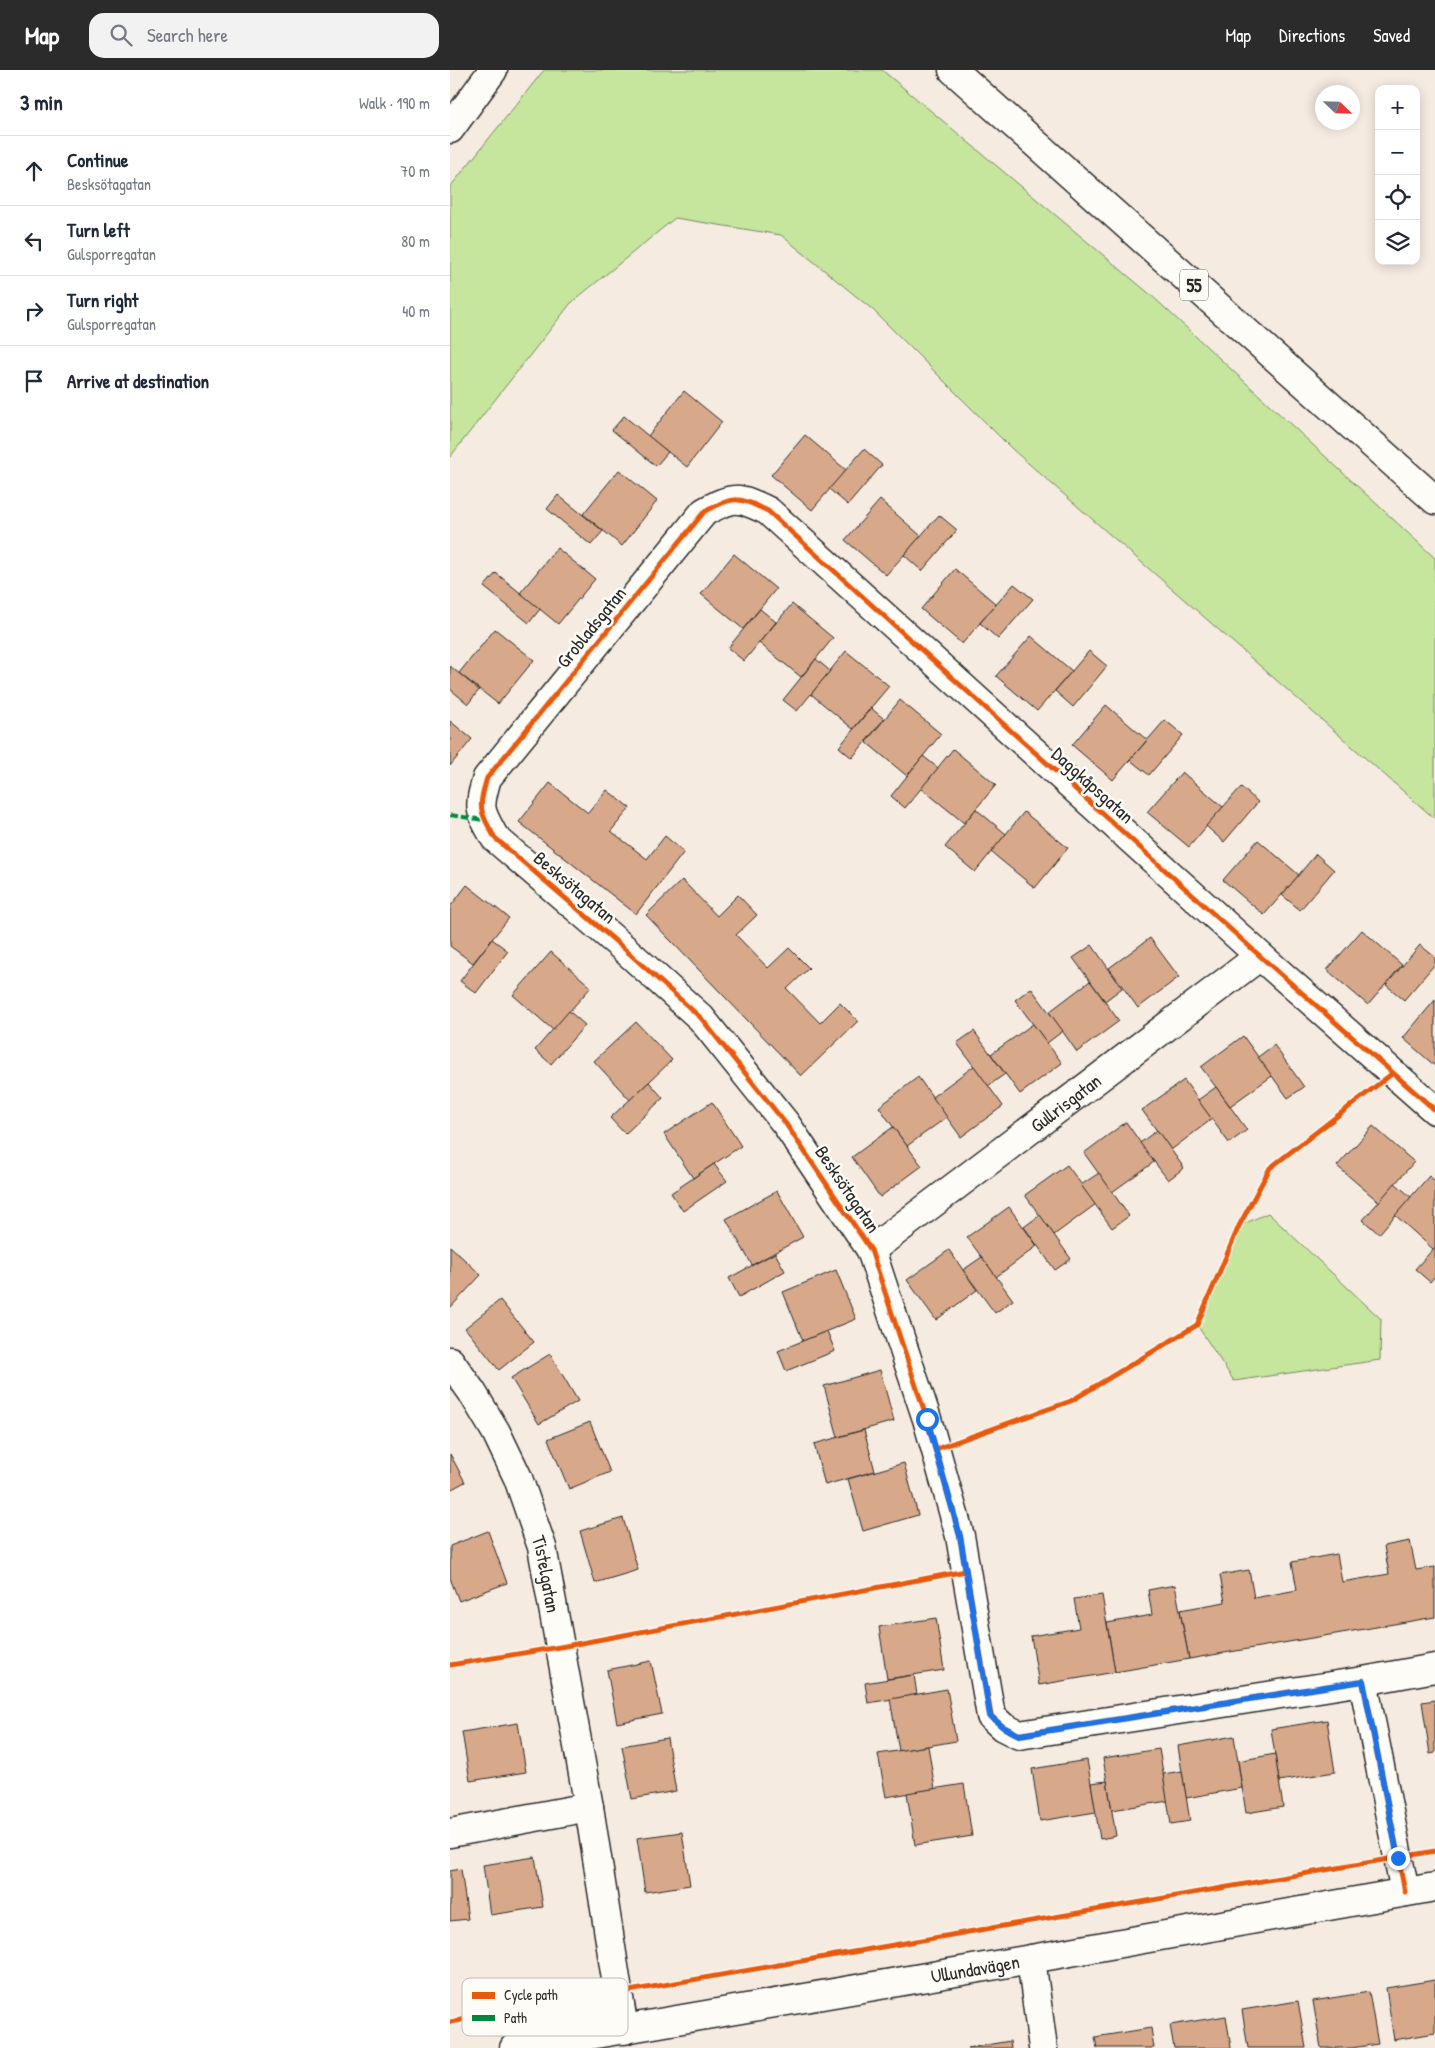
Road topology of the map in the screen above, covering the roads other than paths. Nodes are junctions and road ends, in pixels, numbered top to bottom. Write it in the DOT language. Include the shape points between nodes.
graph roads {
  1 [pos="493,70"];
  2 [pos="953,70"];
  3 [pos="450,129"];
  4 [pos="1435,500"];
  5 [pos="723,502"];
  6 [pos="487,778"];
  7 [pos="1260,956"];
  8 [pos="1435,1110"];
  9 [pos="871,1250"];
  10 [pos="450,1361"];
  11 [pos="1435,1668"];
  12 [pos="1363,1681"];
  13 [pos="590,1807"];
  14 [pos="450,1833"];
  15 [pos="1435,1886"];
  16 [pos="1405,1892"];
  17 [pos="1031,1959"];
  18 [pos="616,1978"];
  19 [pos="628,2029"];
  20 [pos="587,2036"];
  21 [pos="514,2048"];
  22 [pos="1042,2048"];
  1 -- 3 [label="street"];
  2 -- 4 [label="street, 55"];
  5 -- 6 [label="street, Grobladsgatan" via="704,512"];
  5 -- 7 [label="street, Daggkåpsgatan" via="744,499 768,512"];
  6 -- 9 [label="street, Besksötagatan" via="480,802 484,820 495,838 701,1018 786,1124"];
  7 -- 8 [label="street, Daggkåpsgatan"];
  7 -- 9 [label="street, Gullrisgatan"];
  9 -- 12 [label="street, Besksötagatan" via="927,1419 960,1536 990,1716 1019,1735"];
  10 -- 13 [label="street, Tistelgatan" via="496,1432 518,1478 542,1546"];
  11 -- 12 [label="street"];
  12 -- 16 [label="street"];
  13 -- 14 [label="street"];
  13 -- 18 [label="street, Tistelgatan"];
  15 -- 16 [label="street, Ullundavägen"];
  16 -- 17 [label="street, Ullundavägen"];
  17 -- 19 [label="street, Ullundavägen"];
  17 -- 22 [label="street"];
  20 -- 21 [label="street, Ullundavägen"];
}
